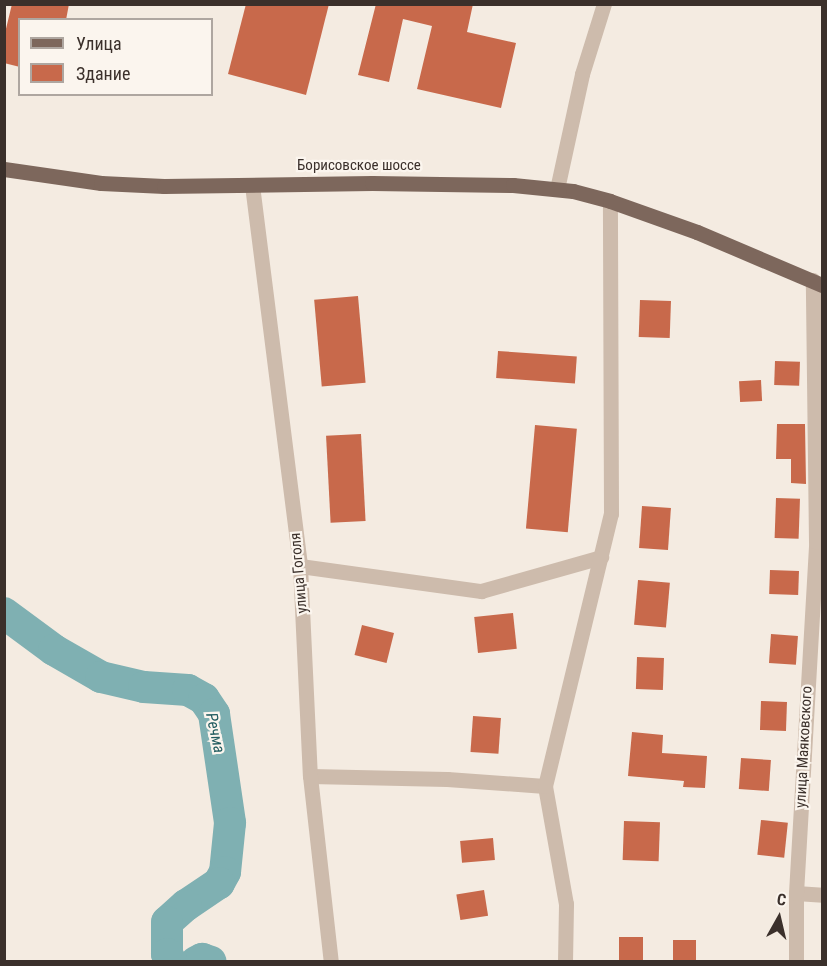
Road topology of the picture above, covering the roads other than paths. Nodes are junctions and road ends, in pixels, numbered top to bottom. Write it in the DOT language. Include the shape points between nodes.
graph roads {
  1 [pos="604,4"];
  2 [pos="4,169"];
  3 [pos="252,185"];
  4 [pos="557,189"];
  5 [pos="610,201"];
  6 [pos="818,283"];
  7 [pos="601,557"];
  8 [pos="300,566"];
  9 [pos="310,776"];
  10 [pos="545,786"];
  11 [pos="796,893"];
  12 [pos="822,895"];
  13 [pos="331,962"];
  14 [pos="566,962"];
  15 [pos="796,962"];
  1 -- 4 [label="street" via="582,74"];
  2 -- 3 [label="main road, Борисовское шоссе" via="101,183"];
  3 -- 4 [label="main road, Борисовское шоссе" via="372,183"];
  3 -- 8 [label="street, улица Гоголя"];
  4 -- 5 [label="main road, Борисовское шоссе"];
  5 -- 6 [label="main road, Борисовское шоссе"];
  5 -- 7 [label="street" via="611,514"];
  6 -- 11 [label="street, улица Маяковского" via="816,542"];
  7 -- 8 [label="street" via="481,591"];
  7 -- 10 [label="street"];
  8 -- 9 [label="street, улица Гоголя"];
  9 -- 10 [label="street"];
  9 -- 13 [label="street, улица Гоголя"];
  10 -- 14 [label="street" via="566,904"];
  11 -- 12 [label="street"];
  11 -- 15 [label="street, улица Маяковского"];
}
